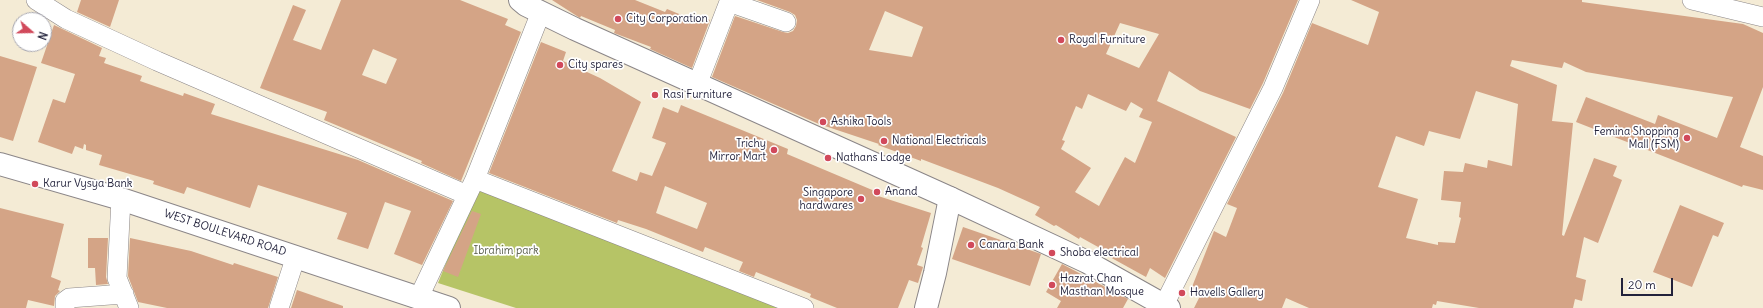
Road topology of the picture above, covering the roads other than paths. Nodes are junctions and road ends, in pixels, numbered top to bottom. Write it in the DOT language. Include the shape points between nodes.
graph roads {
  1 [pos="36,0"];
  2 [pos="520,0"];
  3 [pos="1310,0"];
  4 [pos="1692,0"];
  5 [pos="541,12"];
  6 [pos="1763,17"];
  7 [pos="786,22"];
  8 [pos="697,85"];
  9 [pos="0,164"];
  10 [pos="471,187"];
  11 [pos="950,198"];
  12 [pos="121,199"];
  13 [pos="296,256"];
  14 [pos="419,297"];
  15 [pos="127,301"];
  16 [pos="1166,306"];
  17 [pos="65,308"];
  18 [pos="279,308"];
  19 [pos="449,308"];
  20 [pos="804,308"];
  21 [pos="926,308"];
  1 -- 10 [label="street" via="66,19 157,61"];
  2 -- 5 [label="main road"];
  3 -- 16 [label="street" via="1272,88"];
  4 -- 6 [label="street"];
  5 -- 8 [label="main road"];
  5 -- 10 [label="street"];
  7 -- 8 [label="street" via="729,2"];
  8 -- 11 [label="main road"];
  9 -- 12 [label="main road, WEST BOULEVARD ROAD"];
  10 -- 14 [label="street"];
  10 -- 20 [label="street"];
  11 -- 16 [label="main road" via="1087,262"];
  11 -- 21 [label="main road"];
  12 -- 13 [label="main road, WEST BOULEVARD ROAD"];
  12 -- 15 [label="street" via="116,278"];
  13 -- 14 [label="main road, WEST BOULEVARD ROAD"];
  13 -- 18 [label="street"];
  14 -- 19 [label="main road, WEST BOULEVARD ROAD"];
  15 -- 17 [label="street" via="69,298 65,301"];
}
